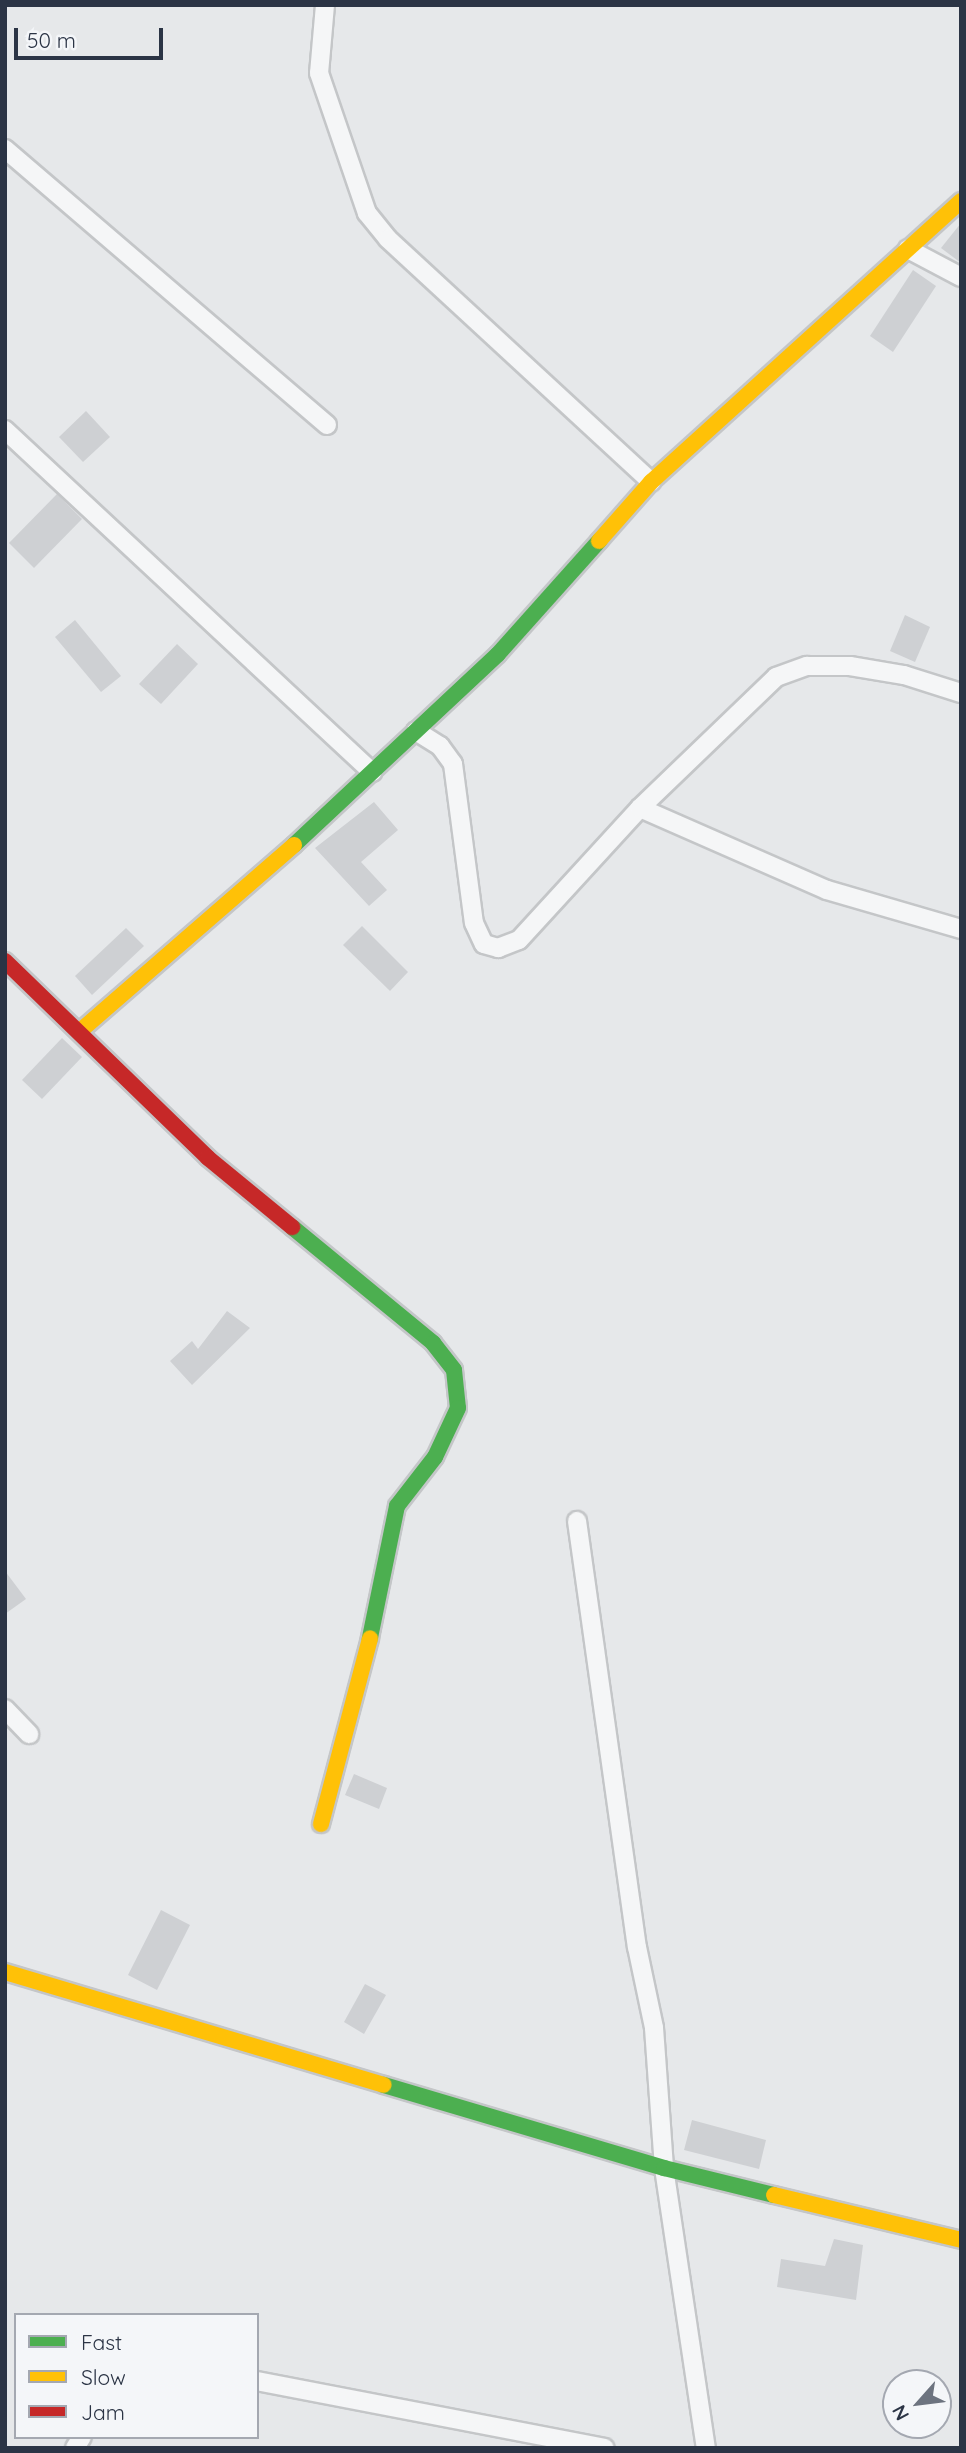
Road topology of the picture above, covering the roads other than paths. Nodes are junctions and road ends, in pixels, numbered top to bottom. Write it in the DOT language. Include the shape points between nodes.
graph roads {
  1 [pos="325,5"];
  2 [pos="5,149"];
  3 [pos="961,201"];
  4 [pos="908,249"];
  5 [pos="961,277"];
  6 [pos="327,425"];
  7 [pos="5,430"];
  8 [pos="652,482"];
  9 [pos="961,693"];
  10 [pos="416,731"];
  11 [pos="372,772"];
  12 [pos="640,808"];
  13 [pos="961,929"];
  14 [pos="5,961"];
  15 [pos="79,1032"];
  16 [pos="578,1521"];
  17 [pos="5,1709"];
  18 [pos="29,1734"];
  19 [pos="321,1824"];
  20 [pos="5,1972"];
  21 [pos="664,2168"];
  22 [pos="961,2240"];
  23 [pos="259,2381"];
  24 [pos="605,2448"];
  25 [pos="706,2448"];
  1 -- 8 [label="street" via="319,73 367,213 388,239"];
  2 -- 6 [label="street"];
  3 -- 4 [label="street"];
  4 -- 5 [label="street"];
  4 -- 8 [label="street"];
  7 -- 11 [label="street"];
  8 -- 10 [label="street" via="498,654"];
  9 -- 12 [label="street" via="904,675 850,666 807,666 776,677"];
  10 -- 11 [label="street"];
  10 -- 12 [label="street" via="439,746 453,764 474,923 484,944 498,948 519,940"];
  11 -- 15 [label="street" via="248,888"];
  12 -- 13 [label="street" via="827,890"];
  14 -- 15 [label="street"];
  15 -- 19 [label="street" via="208,1158 433,1343 454,1370 458,1408 435,1457 397,1506 381,1594"];
  16 -- 21 [label="street" via="637,1947 654,2028"];
  17 -- 18 [label="street"];
  20 -- 21 [label="street"];
  21 -- 22 [label="street"];
  21 -- 25 [label="street"];
  23 -- 24 [label="street"];
}
